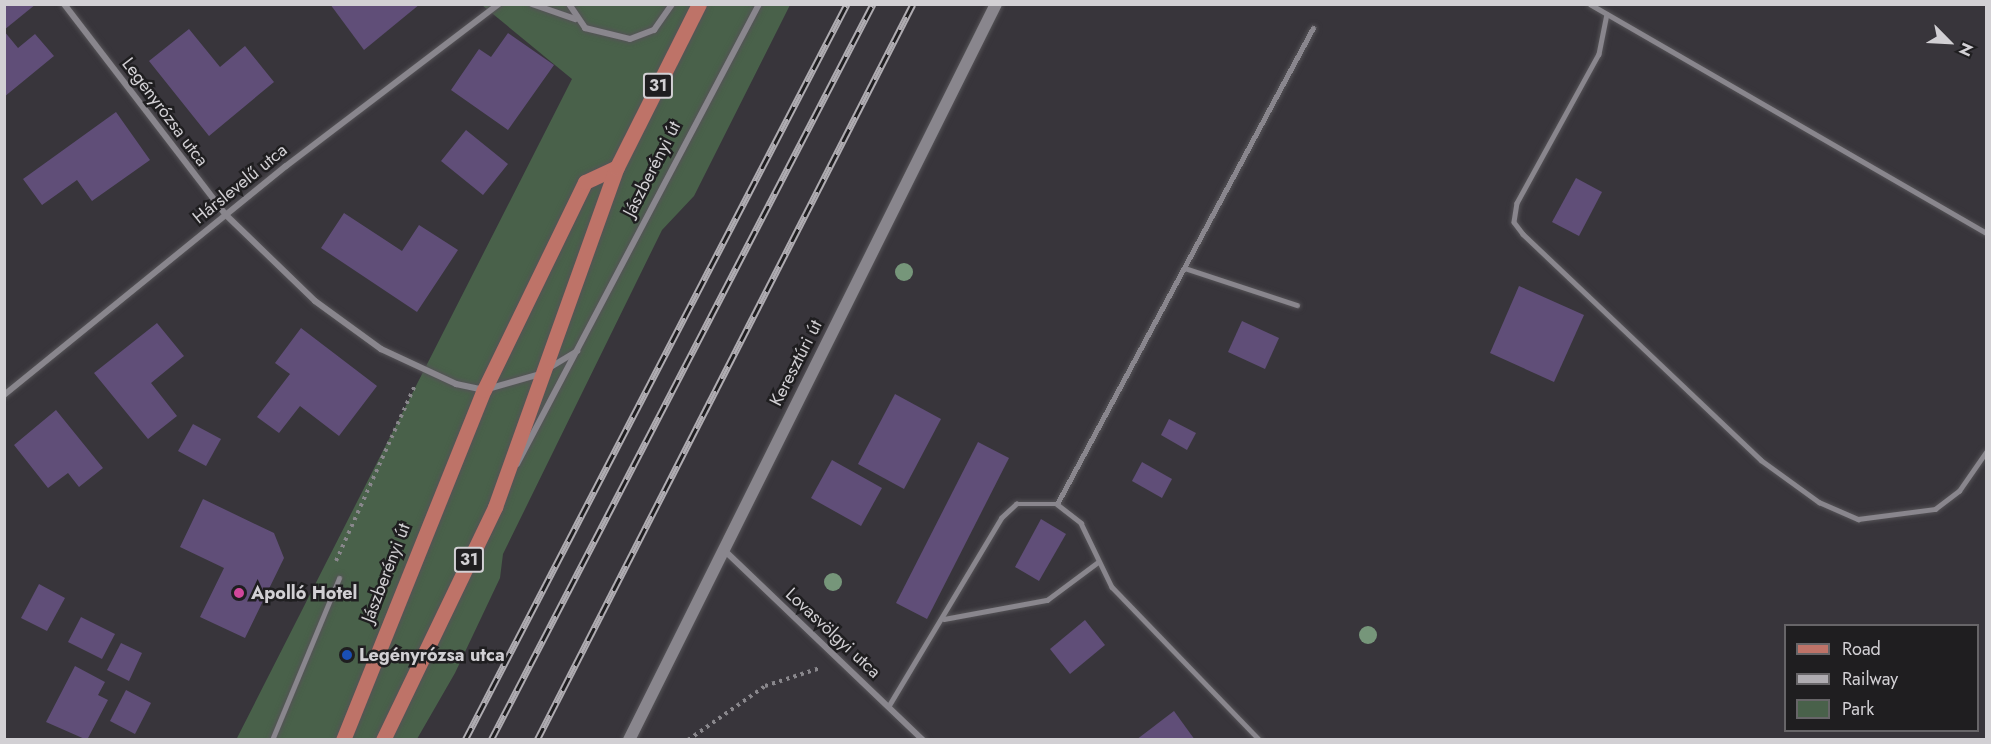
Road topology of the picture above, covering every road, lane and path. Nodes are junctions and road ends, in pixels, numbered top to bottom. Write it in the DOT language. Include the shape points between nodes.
graph roads {
  1 [pos="64,4"];
  2 [pos="499,4"];
  3 [pos="532,4"];
  4 [pos="569,4"];
  5 [pos="672,4"];
  6 [pos="699,4"];
  7 [pos="759,4"];
  8 [pos="996,4"];
  9 [pos="1590,4"];
  10 [pos="1607,14"];
  11 [pos="576,19"];
  12 [pos="1313,28"];
  13 [pos="617,167"];
  14 [pos="226,215"];
  15 [pos="1986,233"];
  16 [pos="1185,268"];
  17 [pos="1297,305"];
  18 [pos="577,351"];
  19 [pos="422,371"];
  20 [pos="539,375"];
  21 [pos="484,390"];
  22 [pos="4,394"];
  23 [pos="1986,452"];
  24 [pos="1057,504"];
  25 [pos="495,507"];
  26 [pos="723,549"];
  27 [pos="1098,562"];
  28 [pos="339,578"];
  29 [pos="944,619"];
  30 [pos="841,661"];
  31 [pos="888,706"];
  32 [pos="272,740"];
  33 [pos="343,740"];
  34 [pos="383,740"];
  35 [pos="629,740"];
  36 [pos="688,740"];
  37 [pos="922,740"];
  38 [pos="1260,740"];
  1 -- 14 [label="street, Legényrózsa utca"];
  2 -- 14 [label="street, Hárslevelű utca"];
  3 -- 11 [label="street"];
  4 -- 11 [label="street"];
  5 -- 11 [label="street" via="654,30 630,39 600,36"];
  6 -- 13 [label="main road, Jászberényi út / 31"];
  7 -- 18 [label="street, Jászberényi út"];
  8 -- 26 [label="main road, Keresztúri út"];
  9 -- 10 [label="lane"];
  10 -- 15 [label="lane"];
  10 -- 23 [label="lane" via="1599,54 1517,203 1514,222 1524,234 1761,460 1819,502 1858,519 1935,509 1959,491"];
  12 -- 16 [label="lane"];
  13 -- 20 [label="main road, Jászberényi út / 31"];
  13 -- 21 [label="main road, Jászberényi út" via="585,182"];
  14 -- 19 [label="street, Legényrózsa utca" via="315,301"];
  14 -- 22 [label="street, Hárslevelű utca"];
  16 -- 17 [label="lane"];
  16 -- 24 [label="lane"];
  18 -- 20 [label="street"];
  18 -- 25 [label="street, Jászberényi út"];
  19 -- 21 [label="street, Legényrózsa utca"];
  19 -- 28 [label="path" via="335,555"];
  20 -- 21 [label="street"];
  20 -- 25 [label="main road, Jászberényi út / 31"];
  21 -- 33 [label="main road, Jászberényi út"];
  24 -- 27 [label="lane" via="1081,523"];
  24 -- 29 [label="lane" via="1016,504 1001,518"];
  25 -- 34 [label="main road, Jászberényi út / 31"];
  26 -- 30 [label="street, Lovasvölgyi utca"];
  26 -- 35 [label="main road, Keresztúri út"];
  27 -- 29 [label="lane" via="1047,600"];
  27 -- 38 [label="lane" via="1112,587"];
  28 -- 32 [label="lane"];
  29 -- 31 [label="lane"];
  30 -- 31 [label="street, Lovasvölgyi utca"];
  30 -- 36 [label="path" via="765,686"];
  31 -- 37 [label="street, Lovasvölgyi utca"];
}
